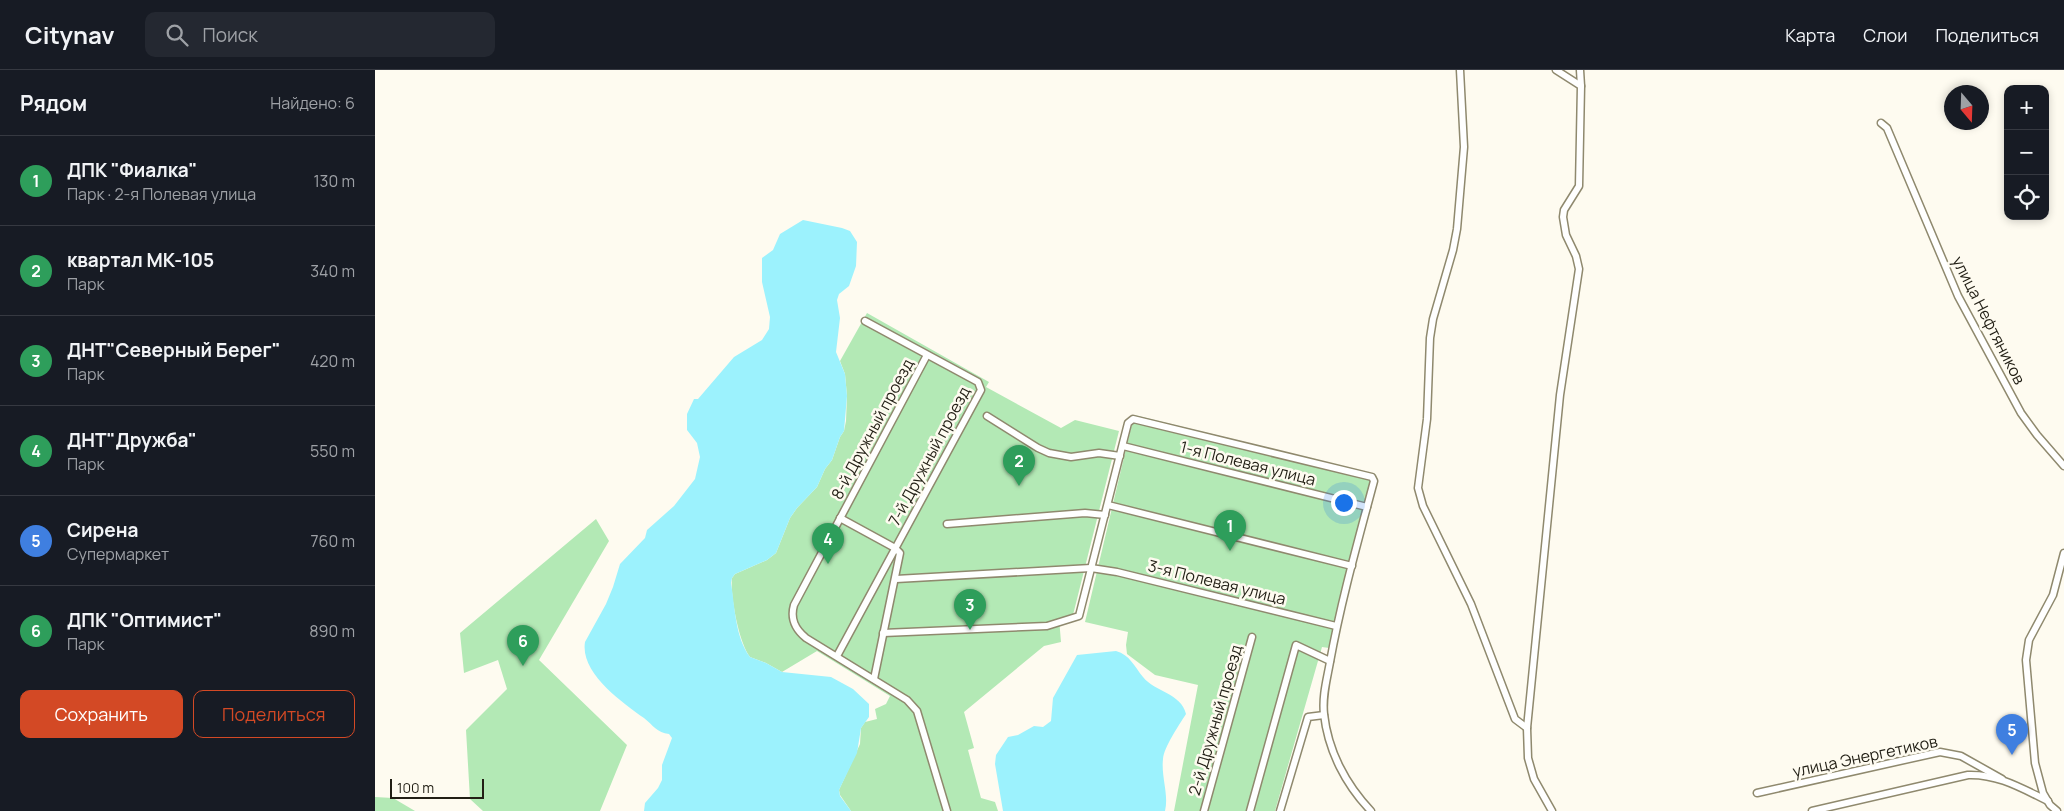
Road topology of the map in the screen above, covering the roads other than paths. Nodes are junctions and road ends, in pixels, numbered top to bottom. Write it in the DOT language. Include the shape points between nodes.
graph roads {
  1 [pos="1460,70"];
  2 [pos="1556,70"];
  3 [pos="1580,70"];
  4 [pos="1581,86"];
  5 [pos="1881,123"];
  6 [pos="865,321"];
  7 [pos="927,355"];
  8 [pos="987,416"];
  9 [pos="1123,446"];
  10 [pos="1120,456"];
  11 [pos="2064,466"];
  12 [pos="1108,505"];
  13 [pos="1367,507"];
  14 [pos="1105,515"];
  15 [pos="840,518"];
  16 [pos="947,524"];
  17 [pos="895,548"];
  18 [pos="2064,553"];
  19 [pos="1352,566"];
  20 [pos="1091,568"];
  21 [pos="896,579"];
  22 [pos="1336,626"];
  23 [pos="883,633"];
  24 [pos="1252,637"];
  25 [pos="837,656"];
  26 [pos="1330,661"];
  27 [pos="874,679"];
  28 [pos="1324,715"];
  29 [pos="1527,728"];
  30 [pos="2002,779"];
  31 [pos="1757,793"];
  32 [pos="2048,801"];
  33 [pos="947,811"];
  34 [pos="1204,811"];
  35 [pos="1250,811"];
  36 [pos="1280,811"];
  37 [pos="1371,811"];
  38 [pos="1552,811"];
  39 [pos="1812,811"];
  40 [pos="2057,811"];
  1 -- 29 [label="street" via="1464,148 1457,229 1430,338 1427,418 1418,488 1423,506 1471,604 1515,719"];
  2 -- 4 [label="street"];
  3 -- 4 [label="street"];
  4 -- 29 [label="street" via="1579,186 1563,217 1579,269 1560,395"];
  5 -- 11 [label="street, улица Нефтяников" via="1887,128 1962,303 2021,412"];
  6 -- 7 [label="street, 7-й Дружный проезд"];
  7 -- 15 [label="street, 8-й Дружный проезд"];
  7 -- 17 [label="street, 7-й Дружный проезд" via="978,382 981,390"];
  8 -- 10 [label="street" via="1049,452 1071,457 1099,453"];
  9 -- 10 [label="street"];
  9 -- 13 [label="street, 1-я Полевая улица"];
  9 -- 13 [label="street" via="1128,423 1136,419 1372,477 1374,481"];
  10 -- 12 [label="street"];
  12 -- 14 [label="street"];
  12 -- 19 [label="street"];
  13 -- 19 [label="street"];
  14 -- 16 [label="street" via="1085,513"];
  14 -- 20 [label="street"];
  15 -- 17 [label="street"];
  15 -- 25 [label="street, 8-й Дружный проезд" via="792,612 795,624 806,638"];
  17 -- 21 [label="street" via="900,556"];
  17 -- 25 [label="street, 7-й Дружный проезд"];
  18 -- 32 [label="street" via="2053,594 2029,640 2026,660 2035,763"];
  19 -- 22 [label="street"];
  20 -- 21 [label="street, 3-я Полевая улица"];
  20 -- 22 [label="street, 3-я Полевая улица"];
  20 -- 23 [label="street" via="1079,616 1047,626"];
  21 -- 23 [label="street"];
  22 -- 26 [label="street"];
  23 -- 27 [label="street"];
  24 -- 34 [label="street, 2-й Дружный проезд"];
  25 -- 27 [label="street"];
  26 -- 28 [label="street" via="1324,692"];
  26 -- 35 [label="street" via="1295,645"];
  27 -- 33 [label="street" via="907,700 917,711"];
  28 -- 36 [label="street" via="1308,717"];
  28 -- 37 [label="street" via="1329,740 1343,775"];
  29 -- 38 [label="street" via="1528,758 1534,779"];
  30 -- 31 [label="street, улица Энергетиков" via="1961,756 1940,752"];
  30 -- 32 [label="street"];
  30 -- 39 [label="street" via="1968,775"];
  32 -- 40 [label="street"];
}
